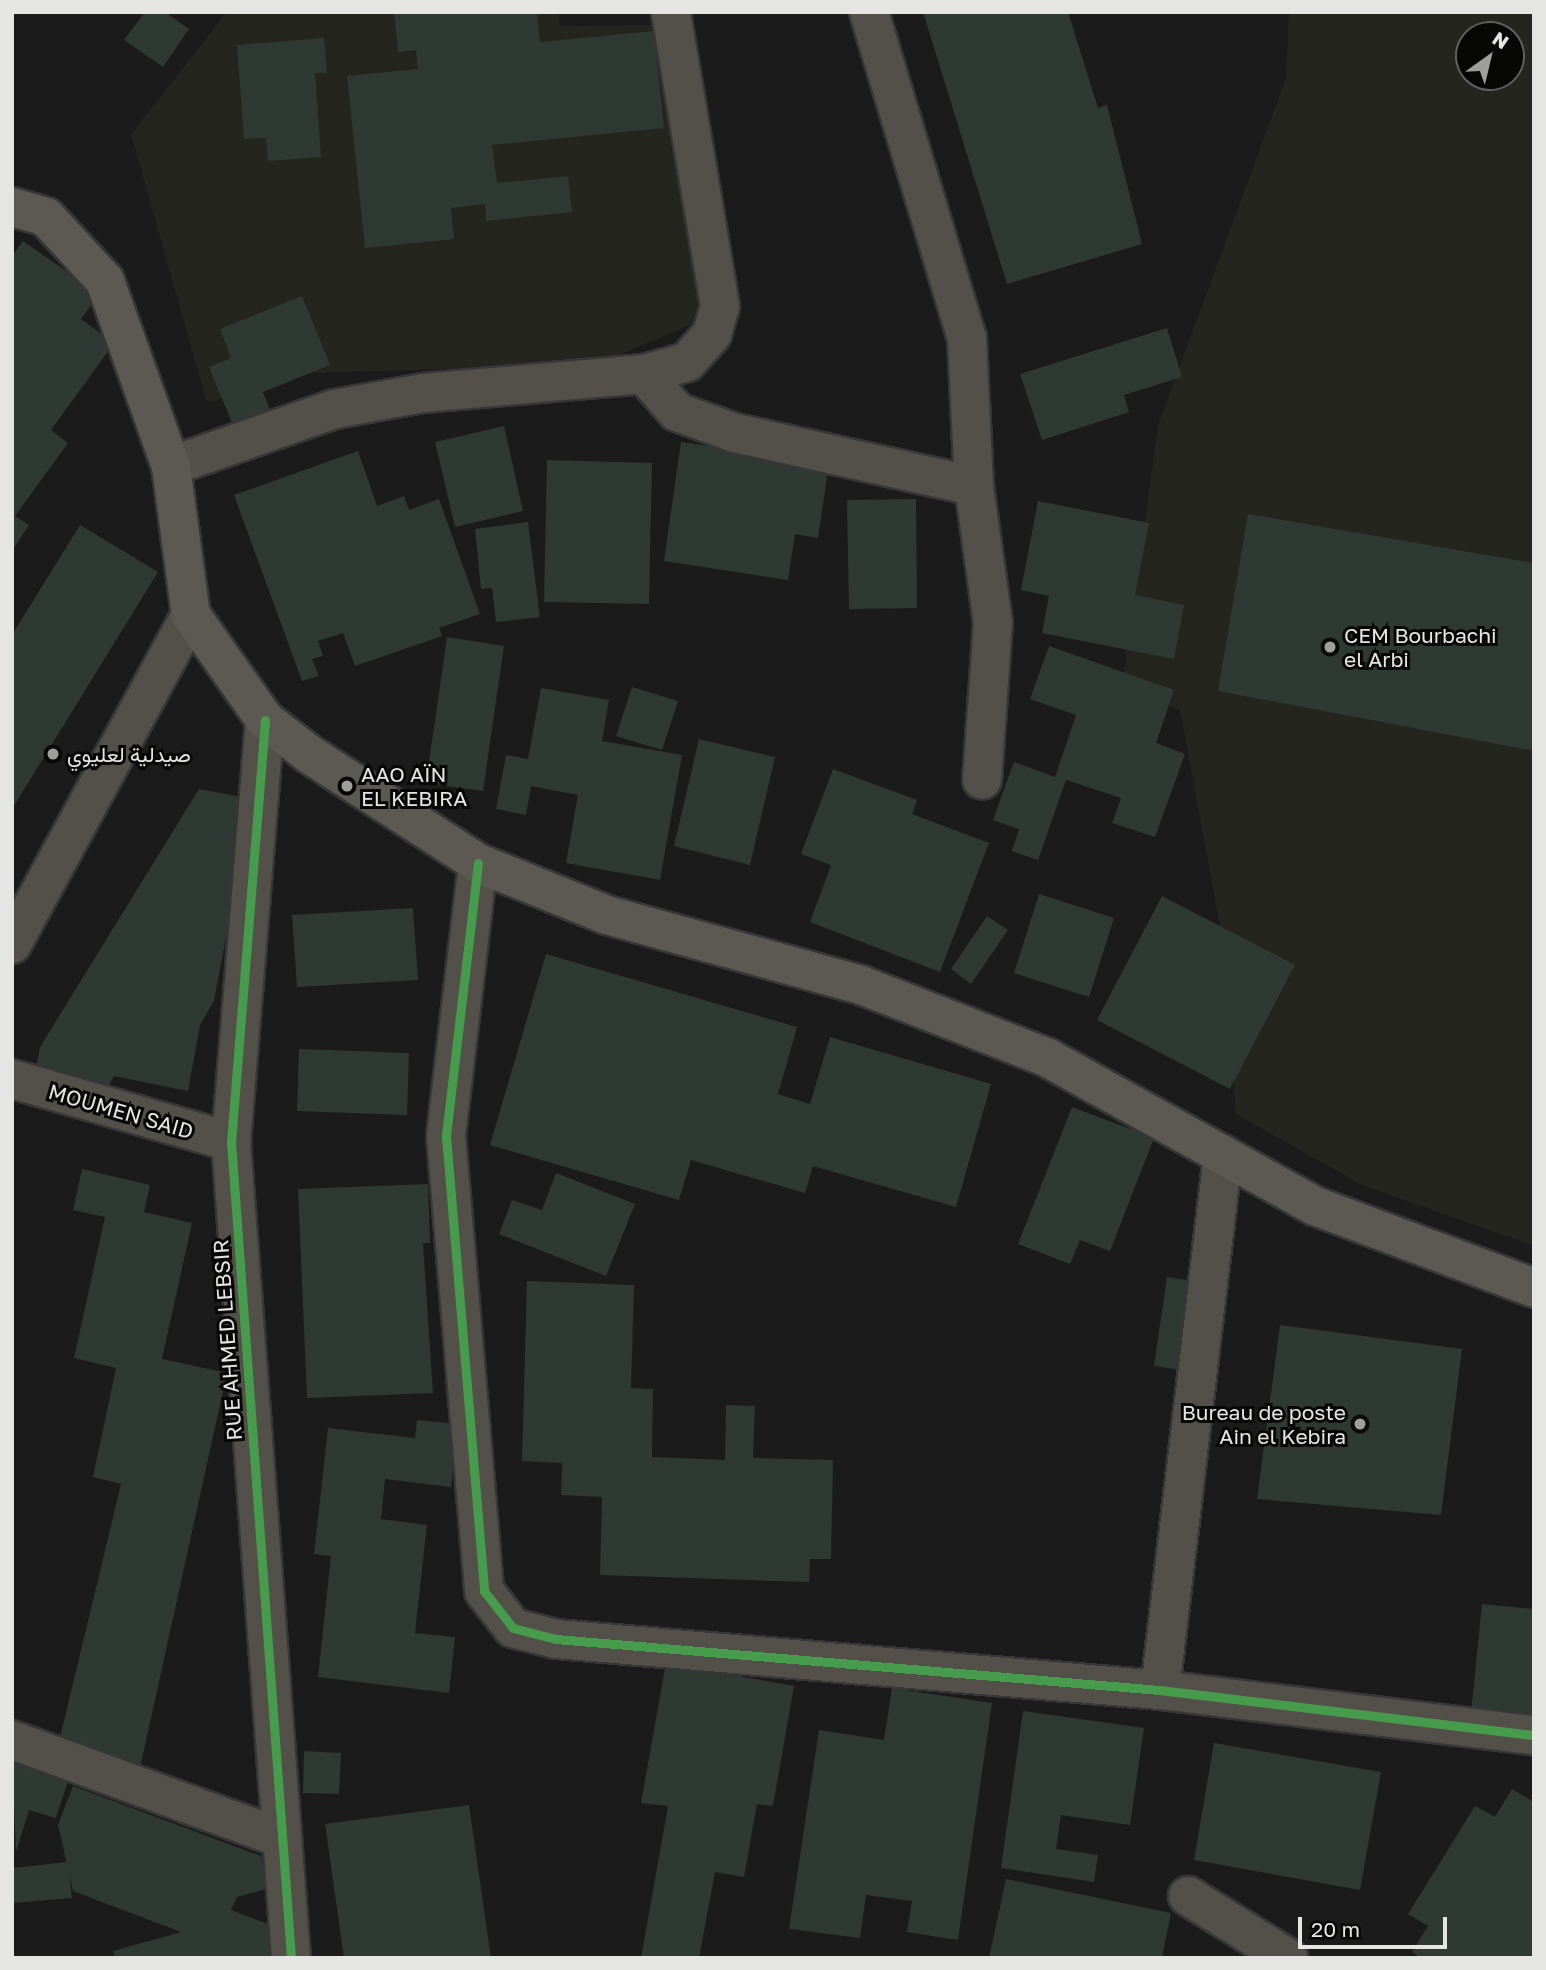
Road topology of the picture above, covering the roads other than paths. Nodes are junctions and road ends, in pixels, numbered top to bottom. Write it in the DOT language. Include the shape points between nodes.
graph roads {
  1 [pos="671,12"];
  2 [pos="869,12"];
  3 [pos="12,207"];
  4 [pos="644,374"];
  5 [pos="171,466"];
  6 [pos="974,486"];
  7 [pos="191,615"];
  8 [pos="265,720"];
  9 [pos="982,780"];
  10 [pos="478,863"];
  11 [pos="12,944"];
  12 [pos="12,1079"];
  13 [pos="231,1142"];
  14 [pos="1223,1155"];
  15 [pos="1534,1288"];
  16 [pos="1160,1690"];
  17 [pos="1534,1735"];
  18 [pos="12,1740"];
  19 [pos="279,1837"];
  20 [pos="1188,1896"];
  21 [pos="291,1958"];
  22 [pos="1288,1958"];
  1 -- 4 [label="street" via="720,306 712,334 687,362"];
  2 -- 6 [label="street" via="967,338"];
  3 -- 5 [label="main road" via="46,217 104,281"];
  4 -- 5 [label="street" via="423,393 335,409"];
  4 -- 6 [label="street" via="677,412 735,433"];
  5 -- 7 [label="main road"];
  6 -- 9 [label="street" via="993,623"];
  7 -- 8 [label="main road"];
  7 -- 11 [label="street"];
  8 -- 10 [label="main road"];
  8 -- 13 [label="street, RUE AHMED LEBSIR"];
  10 -- 14 [label="main road" via="607,915 861,985 923,1009 1048,1058"];
  10 -- 16 [label="street" via="446,1136 484,1591 513,1628 556,1639"];
  12 -- 13 [label="street, MOUMEN SAID"];
  13 -- 19 [label="street, RUE AHMED LEBSIR"];
  14 -- 15 [label="main road" via="1315,1206"];
  14 -- 16 [label="street"];
  16 -- 17 [label="street"];
  18 -- 19 [label="street"];
  19 -- 21 [label="street, RUE AHMED LEBSIR"];
  20 -- 22 [label="street"];
}
